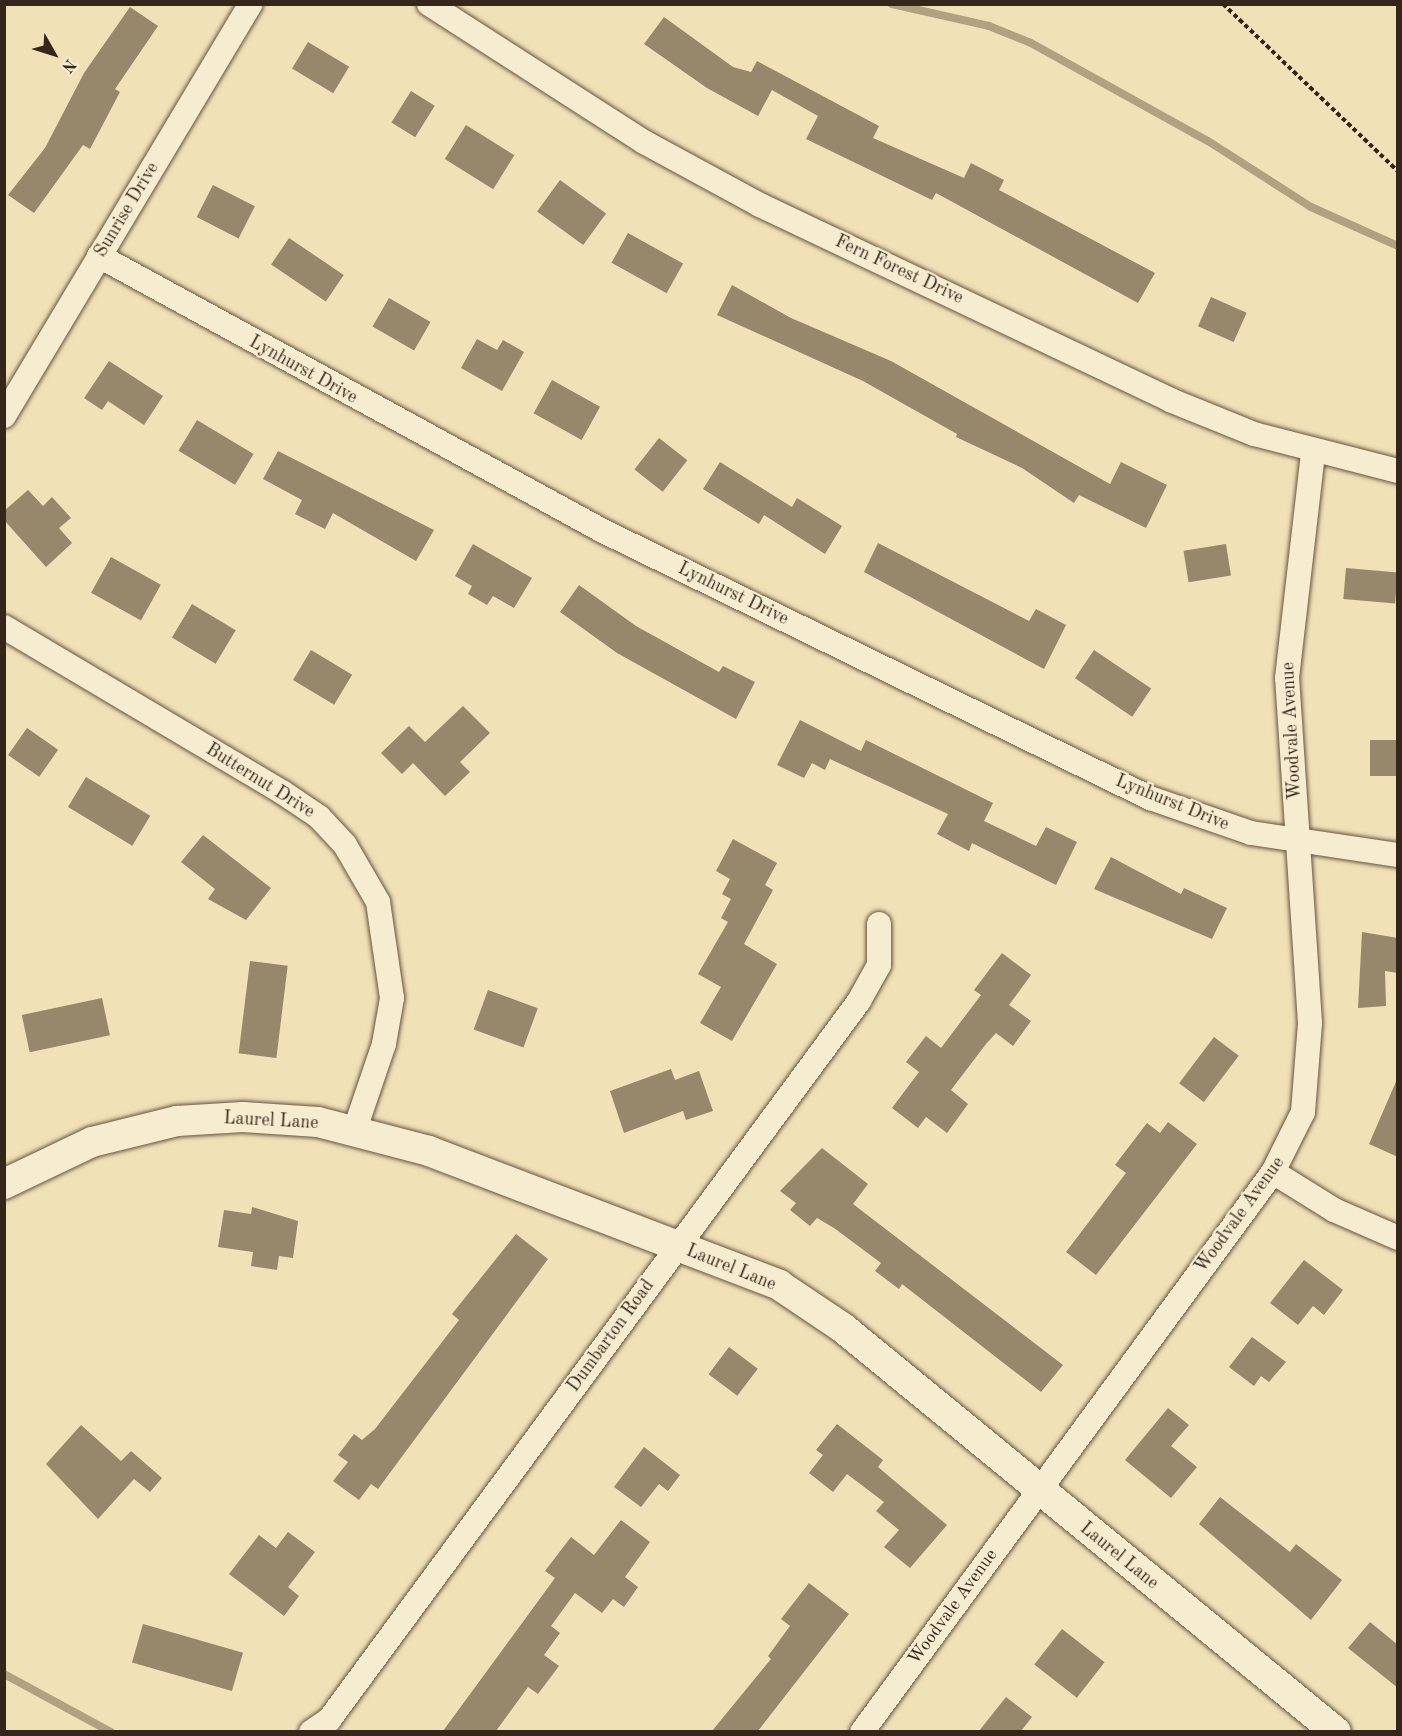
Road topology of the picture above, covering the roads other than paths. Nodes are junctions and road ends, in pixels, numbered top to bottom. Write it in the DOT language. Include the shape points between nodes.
graph roads {
  1 [pos="251,4"];
  2 [pos="429,4"];
  3 [pos="99,256"];
  4 [pos="4,416"];
  5 [pos="1313,453"];
  6 [pos="1398,471"];
  7 [pos="4,627"];
  8 [pos="1298,843"];
  9 [pos="1398,855"];
  10 [pos="879,924"];
  11 [pos="355,1129"];
  12 [pos="1274,1172"];
  13 [pos="4,1184"];
  14 [pos="1398,1238"];
  15 [pos="677,1246"];
  16 [pos="1038,1490"];
  17 [pos="325,1728"];
  18 [pos="862,1731"];
  19 [pos="1336,1731"];
  1 -- 3 [label="street, Sunrise Drive"];
  2 -- 5 [label="street, Fern Forest Drive" via="708,179 1170,400"];
  3 -- 4 [label="street, Sunrise Drive"];
  3 -- 8 [label="street, Lynhurst Drive" via="460,457 1150,798 1213,822"];
  5 -- 6 [label="street, Fern Forest Drive"];
  5 -- 8 [label="street, Woodvale Avenue" via="1287,678"];
  7 -- 11 [label="street, Butternut Drive" via="282,792 319,817 345,844 378,902 392,998 384,1044"];
  8 -- 9 [label="street, Lynhurst Drive"];
  8 -- 12 [label="street, Woodvale Avenue" via="1311,1062 1303,1112"];
  10 -- 15 [label="street, Dumbarton Road" via="879,964 859,1001"];
  11 -- 13 [label="street, Laurel Lane" via="286,1119 177,1121 92,1142"];
  11 -- 15 [label="street, Laurel Lane" via="429,1151"];
  12 -- 14 [label="street" via="1334,1210"];
  12 -- 16 [label="street, Woodvale Avenue"];
  15 -- 16 [label="street, Laurel Lane" via="778,1285 815,1310"];
  15 -- 17 [label="street, Dumbarton Road"];
  16 -- 18 [label="street, Woodvale Avenue"];
  16 -- 19 [label="street, Laurel Lane"];
}
